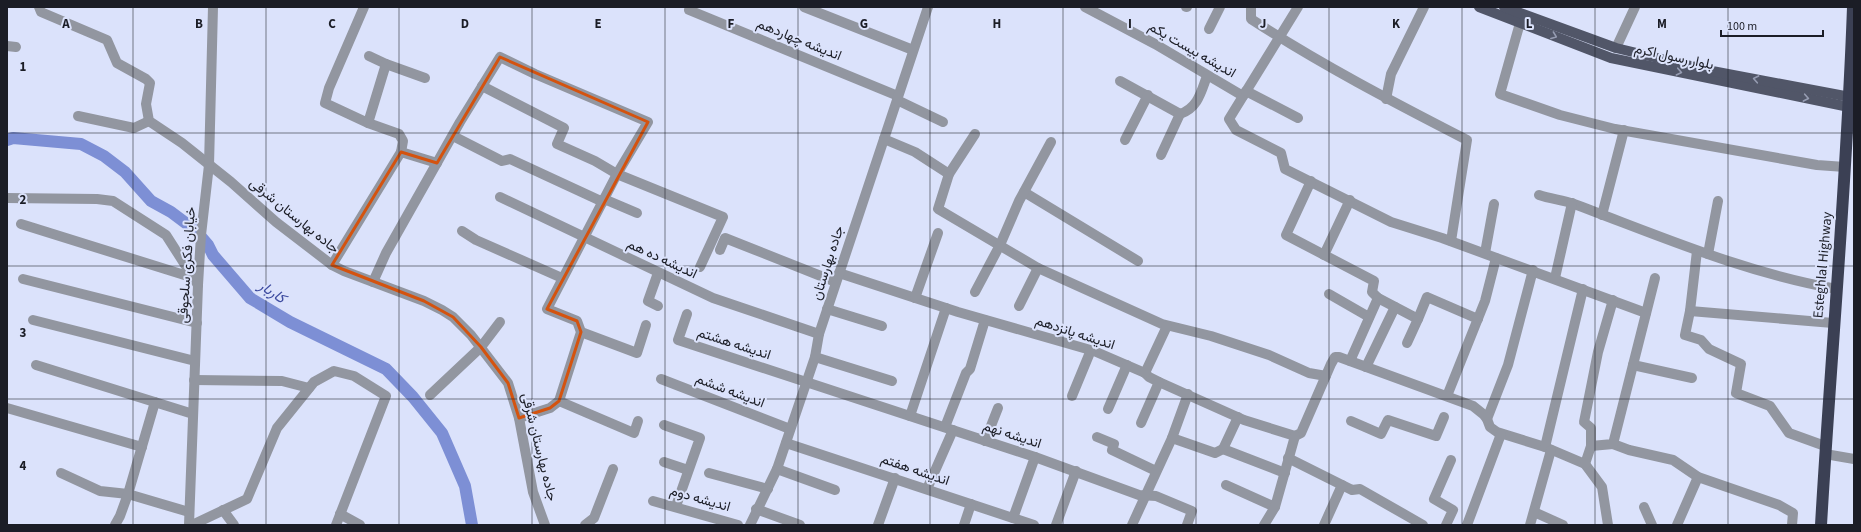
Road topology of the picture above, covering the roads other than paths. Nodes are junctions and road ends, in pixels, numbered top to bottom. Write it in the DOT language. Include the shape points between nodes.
graph roads {
  1 [pos="39,7"];
  2 [pos="213,7"];
  3 [pos="364,7"];
  4 [pos="804,7"];
  5 [pos="928,7"];
  6 [pos="1085,7"];
  7 [pos="1220,7"];
  8 [pos="1251,7"];
  9 [pos="1298,7"];
  10 [pos="1424,7"];
  11 [pos="1479,7"];
  12 [pos="1635,7"];
  13 [pos="1853,7"];
  14 [pos="689,10"];
  15 [pos="1501,10"];
  16 [pos="1520,23"];
  17 [pos="1853,24"];
  18 [pos="1209,29"];
  19 [pos="1278,37"];
  20 [pos="1616,48"];
  21 [pos="913,50"];
  22 [pos="369,56"];
  23 [pos="386,64"];
  24 [pos="1852,68"];
  25 [pos="1207,76"];
  26 [pos="425,78"];
  27 [pos="1120,81"];
  28 [pos="482,86"];
  29 [pos="1245,93"];
  30 [pos="1148,94"];
  31 [pos="898,98"];
  32 [pos="1386,99"];
  33 [pos="1849,102"];
  34 [pos="1180,114"];
  35 [pos="78,116"];
  36 [pos="1298,118"];
  37 [pos="149,121"];
  38 [pos="943,122"];
  39 [pos="368,123"];
  40 [pos="1624,130"];
  41 [pos="975,134"];
  42 [pos="453,136"];
  43 [pos="884,140"];
  44 [pos="1125,140"];
  45 [pos="1051,142"];
  46 [pos="402,152"];
  47 [pos="1161,155"];
  48 [pos="437,163"];
  49 [pos="209,165"];
  50 [pos="1845,167"];
  51 [pos="617,174"];
  52 [pos="949,174"];
  53 [pos="1311,181"];
  54 [pos="1024,192"];
  55 [pos="1539,195"];
  56 [pos="500,197"];
  57 [pos="7,198"];
  58 [pos="604,200"];
  59 [pos="1350,200"];
  60 [pos="1718,201"];
  61 [pos="1572,203"];
  62 [pos="1494,204"];
  63 [pos="637,213"];
  64 [pos="1602,215"];
  65 [pos="20,224"];
  66 [pos="462,231"];
  67 [pos="938,233"];
  68 [pos="584,236"];
  69 [pos="1451,241"];
  70 [pos="1000,245"];
  71 [pos="720,250"];
  72 [pos="1697,251"];
  73 [pos="1485,253"];
  74 [pos="1708,254"];
  75 [pos="1324,255"];
  76 [pos="1496,258"];
  77 [pos="1138,261"];
  78 [pos="332,265"];
  79 [pos="700,267"];
  80 [pos="1038,268"];
  81 [pos="1533,270"];
  82 [pos="658,273"];
  83 [pos="562,278"];
  84 [pos="837,278"];
  85 [pos="1555,278"];
  86 [pos="1655,278"];
  87 [pos="23,279"];
  88 [pos="196,282"];
  89 [pos="373,282"];
  90 [pos="1583,289"];
  91 [pos="1837,289"];
  92 [pos="975,292"];
  93 [pos="1329,294"];
  94 [pos="915,298"];
  95 [pos="1378,298"];
  96 [pos="1613,300"];
  97 [pos="658,306"];
  98 [pos="1019,306"];
  99 [pos="1395,307"];
  100 [pos="946,308"];
  101 [pos="827,309"];
  102 [pos="1690,311"];
  103 [pos="1646,313"];
  104 [pos="687,314"];
  105 [pos="1369,317"];
  106 [pos="1418,319"];
  107 [pos="1478,319"];
  108 [pos="33,320"];
  109 [pos="985,320"];
  110 [pos="500,322"];
  111 [pos="197,323"];
  112 [pos="1833,323"];
  113 [pos="646,325"];
  114 [pos="882,326"];
  115 [pos="1167,326"];
  116 [pos="581,332"];
  117 [pos="819,334"];
  118 [pos="1407,343"];
  119 [pos="481,347"];
  120 [pos="1091,350"];
  121 [pos="815,357"];
  122 [pos="195,361"];
  123 [pos="1350,361"];
  124 [pos="36,365"];
  125 [pos="1127,365"];
  126 [pos="1633,365"];
  127 [pos="1366,367"];
  128 [pos="1145,373"];
  129 [pos="1326,376"];
  130 [pos="1692,378"];
  131 [pos="661,379"];
  132 [pos="194,380"];
  133 [pos="892,381"];
  134 [pos="1159,382"];
  135 [pos="806,383"];
  136 [pos="309,388"];
  137 [pos="1188,394"];
  138 [pos="430,395"];
  139 [pos="1072,396"];
  140 [pos="1447,396"];
  141 [pos="558,401"];
  142 [pos="155,402"];
  143 [pos="7,408"];
  144 [pos="998,408"];
  145 [pos="1108,409"];
  146 [pos="193,414"];
  147 [pos="910,416"];
  148 [pos="1238,417"];
  149 [pos="1444,417"];
  150 [pos="519,418"];
  151 [pos="1488,419"];
  152 [pos="638,421"];
  153 [pos="1351,421"];
  154 [pos="1141,423"];
  155 [pos="664,425"];
  156 [pos="790,429"];
  157 [pos="949,429"];
  158 [pos="1501,434"];
  159 [pos="1295,436"];
  160 [pos="1097,437"];
  161 [pos="1172,438"];
  162 [pos="985,441"];
  163 [pos="786,443"];
  164 [pos="1613,444"];
  165 [pos="1591,446"];
  166 [pos="142,447"];
  167 [pos="1548,448"];
  168 [pos="1223,449"];
  169 [pos="1825,450"];
  170 [pos="1035,457"];
  171 [pos="1288,458"];
  172 [pos="1854,459"];
  173 [pos="1450,460"];
  174 [pos="664,462"];
  175 [pos="1585,464"];
  176 [pos="613,469"];
  177 [pos="777,469"];
  178 [pos="688,470"];
  179 [pos="1156,470"];
  180 [pos="1076,471"];
  181 [pos="61,473"];
  182 [pos="709,473"];
  183 [pos="1285,473"];
  184 [pos="1698,477"];
  185 [pos="895,478"];
  186 [pos="1226,485"];
  187 [pos="1342,485"];
  188 [pos="768,488"];
  189 [pos="927,489"];
  190 [pos="835,490"];
  191 [pos="128,494"];
  192 [pos="1144,497"];
  193 [pos="653,501"];
  194 [pos="971,504"];
  195 [pos="676,506"];
  196 [pos="1274,506"];
  197 [pos="1644,507"];
  198 [pos="223,510"];
  199 [pos="756,510"];
  200 [pos="189,512"];
  201 [pos="1534,512"];
  202 [pos="340,514"];
  203 [pos="1008,520"];
  204 [pos="1416,523"];
  205 [pos="115,525"];
  206 [pos="191,525"];
  207 [pos="234,525"];
  208 [pos="336,525"];
  209 [pos="360,525"];
  210 [pos="545,525"];
  211 [pos="585,525"];
  212 [pos="738,525"];
  213 [pos="750,525"];
  214 [pos="800,525"];
  215 [pos="878,525"];
  216 [pos="964,525"];
  217 [pos="1034,525"];
  218 [pos="1056,525"];
  219 [pos="1132,525"];
  220 [pos="1187,525"];
  221 [pos="1264,525"];
  222 [pos="1324,525"];
  223 [pos="1446,525"];
  224 [pos="1468,525"];
  225 [pos="1530,525"];
  226 [pos="1563,525"];
  227 [pos="1608,525"];
  228 [pos="1652,525"];
  229 [pos="1676,525"];
  230 [pos="1792,525"];
  231 [pos="1821,525"];
  1 -- 37 [label="street" via="41,12 106,40 117,63 150,83 146,104"];
  2 -- 49 [label="street, خیابان فکری سلجوقی"];
  3 -- 39 [label="street" via="325,103"];
  4 -- 21 [label="street"];
  5 -- 21 [label="street, جاده بهارستان"];
  6 -- 25 [label="street, اندیشه بیست یکم" via="1155,44"];
  7 -- 18 [label="street"];
  8 -- 19 [label="street" via="1251,19"];
  9 -- 19 [label="street"];
  10 -- 32 [label="street" via="1390,74"];
  11 -- 15 [label="main road, بلوار رسول اکرم"];
  12 -- 20 [label="street"];
  13 -- 17 [label="highway, Esteghlal Highway"];
  14 -- 31 [label="street, اندیشه چهاردهم"];
  15 -- 16 [label="main road, بلوار رسول اکرم"];
  15 -- 20 [label="main road, بلوار رسول اکرم"];
  16 -- 33 [label="main road, بلوار رسول اکرم, one-way" via="1611,58"];
  16 -- 40 [label="street" via="1500,94 1560,115"];
  17 -- 24 [label="highway, Esteghlal Highway"];
  19 -- 29 [label="street"];
  19 -- 32 [label="street"];
  33 -- 20 [label="main road, بلوار رسول اکرم, one-way"];
  21 -- 31 [label="street, جاده بهارستان"];
  22 -- 23 [label="street"];
  23 -- 26 [label="street"];
  23 -- 39 [label="street"];
  24 -- 33 [label="highway, Esteghlal Highway"];
  25 -- 29 [label="street, اندیشه بیست یکم"];
  25 -- 34 [label="street" via="1199,98 1189,111"];
  27 -- 30 [label="street"];
  28 -- 42 [label="street"];
  28 -- 51 [label="street" via="564,128 557,144"];
  28 -- 51 [label="street" via="500,57 648,122"];
  29 -- 36 [label="street, اندیشه بیست یکم"];
  29 -- 53 [label="street" via="1229,119 1236,130 1281,153 1284,169"];
  30 -- 34 [label="street"];
  30 -- 44 [label="street"];
  31 -- 38 [label="street, اندیشه چهاردهم"];
  31 -- 43 [label="street, جاده بهارستان"];
  32 -- 69 [label="street" via="1467,140"];
  33 -- 50 [label="highway, Esteghlal Highway"];
  34 -- 47 [label="street"];
  35 -- 37 [label="street" via="134,128"];
  37 -- 49 [label="street, جاده بهارستان شرقی"];
  39 -- 46 [label="street" via="399,134 403,141"];
  40 -- 50 [label="street" via="1817,165"];
  40 -- 64 [label="street"];
  41 -- 52 [label="street"];
  42 -- 48 [label="street"];
  42 -- 58 [label="street" via="502,161 510,160"];
  43 -- 52 [label="street" via="915,152"];
  43 -- 84 [label="street, جاده بهارستان"];
  45 -- 54 [label="street"];
  46 -- 48 [label="street"];
  46 -- 78 [label="street"];
  48 -- 89 [label="street" via="386,253"];
  49 -- 78 [label="street, جاده بهارستان شرقی"];
  49 -- 88 [label="street, خیابان فکری سلجوقی"];
  50 -- 91 [label="highway, Esteghlal Highway"];
  51 -- 58 [label="street"];
  51 -- 79 [label="street" via="723,217"];
  52 -- 70 [label="street" via="938,209"];
  53 -- 59 [label="street"];
  53 -- 75 [label="street" via="1286,235"];
  54 -- 70 [label="street"];
  54 -- 77 [label="street"];
  55 -- 61 [label="street"];
  56 -- 68 [label="street, اندیشه ده هم"];
  57 -- 88 [label="street" via="97,199 113,202 166,235"];
  58 -- 63 [label="street"];
  58 -- 68 [label="street"];
  59 -- 69 [label="street" via="1391,222"];
  59 -- 75 [label="street"];
  60 -- 74 [label="street"];
  61 -- 64 [label="street"];
  61 -- 85 [label="street"];
  62 -- 73 [label="street"];
  64 -- 72 [label="street"];
  65 -- 88 [label="street"];
  66 -- 83 [label="street" via="476,240"];
  67 -- 94 [label="street"];
  68 -- 82 [label="street, اندیشه ده هم"];
  68 -- 83 [label="street"];
  69 -- 73 [label="street"];
  70 -- 80 [label="street"];
  70 -- 92 [label="street"];
  71 -- 84 [label="street, اندیشه پانزدهم" via="725,238"];
  72 -- 74 [label="street"];
  72 -- 102 [label="street"];
  73 -- 76 [label="street"];
  74 -- 91 [label="street" via="1779,277"];
  75 -- 95 [label="street" via="1374,281 1372,292"];
  76 -- 81 [label="street"];
  76 -- 107 [label="street"];
  78 -- 89 [label="street, جاده بهارستان شرقی"];
  80 -- 98 [label="street"];
  80 -- 115 [label="street"];
  81 -- 85 [label="street"];
  81 -- 151 [label="street" via="1508,365"];
  82 -- 97 [label="street" via="648,300"];
  82 -- 117 [label="street, اندیشه ده هم" via="713,298"];
  83 -- 116 [label="street" via="548,309 577,321"];
  84 -- 94 [label="street, اندیشه پانزدهم"];
  84 -- 101 [label="street, جاده بهارستان"];
  85 -- 90 [label="street"];
  86 -- 103 [label="street"];
  87 -- 111 [label="street"];
  88 -- 111 [label="street, خیابان فکری سلجوقی"];
  89 -- 119 [label="street, جاده بهارستان شرقی" via="442,310 453,317"];
  90 -- 96 [label="street"];
  90 -- 167 [label="street"];
  91 -- 112 [label="highway, Esteghlal Highway"];
  93 -- 105 [label="street"];
  94 -- 100 [label="street, اندیشه پانزدهم"];
  95 -- 99 [label="street"];
  95 -- 105 [label="street"];
  96 -- 103 [label="street"];
  96 -- 165 [label="street" via="1598,352 1584,422 1591,428"];
  99 -- 106 [label="street"];
  99 -- 127 [label="street"];
  100 -- 109 [label="street, اندیشه پانزدهم"];
  100 -- 147 [label="street"];
  101 -- 114 [label="street"];
  101 -- 117 [label="street, جاده بهارستان"];
  102 -- 112 [label="street"];
  102 -- 169 [label="street" via="1685,334 1701,340 1709,349 1741,364 1736,392 1770,406 1789,433"];
  103 -- 126 [label="street"];
  104 -- 135 [label="street, اندیشه هشتم" via="678,340"];
  105 -- 123 [label="street"];
  106 -- 107 [label="street" via="1428,297"];
  106 -- 118 [label="street"];
  107 -- 140 [label="street"];
  108 -- 122 [label="street"];
  109 -- 120 [label="street, اندیشه پانزدهم"];
  109 -- 157 [label="street"];
  110 -- 119 [label="street"];
  111 -- 122 [label="street, خیابان فکری سلجوقی"];
  112 -- 169 [label="highway, Esteghlal Highway"];
  113 -- 116 [label="street" via="637,353"];
  115 -- 128 [label="street"];
  115 -- 129 [label="street" via="1211,336 1269,355 1309,373"];
  116 -- 141 [label="street"];
  117 -- 121 [label="street, جاده بهارستان"];
  119 -- 138 [label="street"];
  119 -- 150 [label="street, جاده بهارستان شرقی" via="508,383"];
  120 -- 125 [label="street, اندیشه پانزدهم"];
  120 -- 139 [label="street"];
  121 -- 133 [label="street"];
  121 -- 135 [label="street, جاده بهارستان"];
  122 -- 132 [label="street, خیابان فکری سلجوقی"];
  123 -- 127 [label="street"];
  123 -- 129 [label="street" via="1335,357"];
  124 -- 142 [label="street"];
  125 -- 128 [label="street, اندیشه پانزدهم"];
  125 -- 145 [label="street"];
  126 -- 130 [label="street"];
  126 -- 164 [label="street"];
  127 -- 140 [label="street"];
  128 -- 134 [label="street, اندیشه پانزدهم"];
  129 -- 159 [label="street" via="1301,433"];
  131 -- 156 [label="street, اندیشه ششم"];
  132 -- 136 [label="street" via="282,381"];
  132 -- 146 [label="street, خیابان فکری سلجوقی"];
  134 -- 137 [label="street, اندیشه پانزدهم"];
  134 -- 154 [label="street"];
  135 -- 147 [label="street, اندیشه نهم"];
  135 -- 156 [label="street, جاده بهارستان"];
  136 -- 198 [label="street" via="277,428 247,499"];
  136 -- 202 [label="street" via="314,382 334,371 354,376 386,396"];
  137 -- 148 [label="street, اندیشه پانزدهم"];
  137 -- 161 [label="street"];
  140 -- 151 [label="street" via="1473,406"];
  141 -- 150 [label="street" via="550,408"];
  141 -- 152 [label="street" via="634,433"];
  142 -- 146 [label="street"];
  142 -- 166 [label="street"];
  143 -- 166 [label="street"];
  144 -- 162 [label="street"];
  146 -- 200 [label="street, خیابان فکری سلجوقی"];
  147 -- 157 [label="street, اندیشه نهم"];
  148 -- 159 [label="street, اندیشه پانزدهم"];
  148 -- 168 [label="street"];
  149 -- 153 [label="street" via="1436,436 1388,420 1381,434"];
  150 -- 210 [label="street, جاده بهارستان شرقی" via="533,492"];
  151 -- 158 [label="street" via="1490,427"];
  155 -- 178 [label="street" via="700,438"];
  156 -- 163 [label="street, جاده بهارستان"];
  157 -- 162 [label="street, اندیشه نهم"];
  157 -- 189 [label="street"];
  158 -- 167 [label="street"];
  158 -- 224 [label="street"];
  159 -- 171 [label="street"];
  160 -- 179 [label="street" via="1114,444 1112,450"];
  161 -- 168 [label="street" via="1215,453"];
  161 -- 179 [label="street"];
  162 -- 170 [label="street, اندیشه نهم"];
  163 -- 177 [label="street, جاده بهارستان"];
  163 -- 185 [label="street, اندیشه هفتم"];
  164 -- 165 [label="street"];
  164 -- 184 [label="street" via="1673,460"];
  165 -- 175 [label="street"];
  166 -- 191 [label="street"];
  167 -- 175 [label="street"];
  167 -- 201 [label="street"];
  168 -- 183 [label="street"];
  169 -- 172 [label="street"];
  169 -- 231 [label="highway, Esteghlal Highway"];
  170 -- 180 [label="street, اندیشه نهم"];
  170 -- 203 [label="street"];
  171 -- 183 [label="street"];
  171 -- 187 [label="street"];
  173 -- 223 [label="street" via="1434,499 1453,510"];
  174 -- 178 [label="street"];
  175 -- 227 [label="street" via="1602,487"];
  176 -- 211 [label="street" via="594,518"];
  177 -- 188 [label="street, جاده بهارستان"];
  177 -- 190 [label="street"];
  178 -- 195 [label="street"];
  179 -- 192 [label="street"];
  180 -- 192 [label="street, اندیشه نهم"];
  180 -- 218 [label="street"];
  181 -- 191 [label="street" via="100,491"];
  182 -- 188 [label="street"];
  183 -- 196 [label="street"];
  184 -- 229 [label="street"];
  184 -- 230 [label="street" via="1779,505 1793,513"];
  185 -- 189 [label="street, اندیشه هفتم"];
  185 -- 215 [label="street"];
  186 -- 196 [label="street"];
  187 -- 204 [label="street" via="1352,490 1360,489"];
  187 -- 222 [label="street"];
  188 -- 199 [label="street, جاده بهارستان"];
  189 -- 194 [label="street, اندیشه هفتم"];
  191 -- 200 [label="street"];
  191 -- 205 [label="street"];
  192 -- 219 [label="street"];
  192 -- 220 [label="street, اندیشه نهم" via="1156,496 1192,511"];
  193 -- 195 [label="street, اندیشه دوم"];
  194 -- 203 [label="street, اندیشه هفتم"];
  194 -- 216 [label="street"];
  195 -- 212 [label="street, اندیشه دوم"];
  196 -- 221 [label="street"];
  197 -- 228 [label="street"];
  198 -- 206 [label="street"];
  198 -- 207 [label="street"];
  199 -- 213 [label="street, جاده بهارستان"];
  199 -- 214 [label="street"];
  200 -- 206 [label="street, خیابان فکری سلجوقی"];
  201 -- 225 [label="street"];
  201 -- 226 [label="street"];
  202 -- 208 [label="street"];
  202 -- 209 [label="street"];
  203 -- 217 [label="street, اندیشه هفتم"];
}
